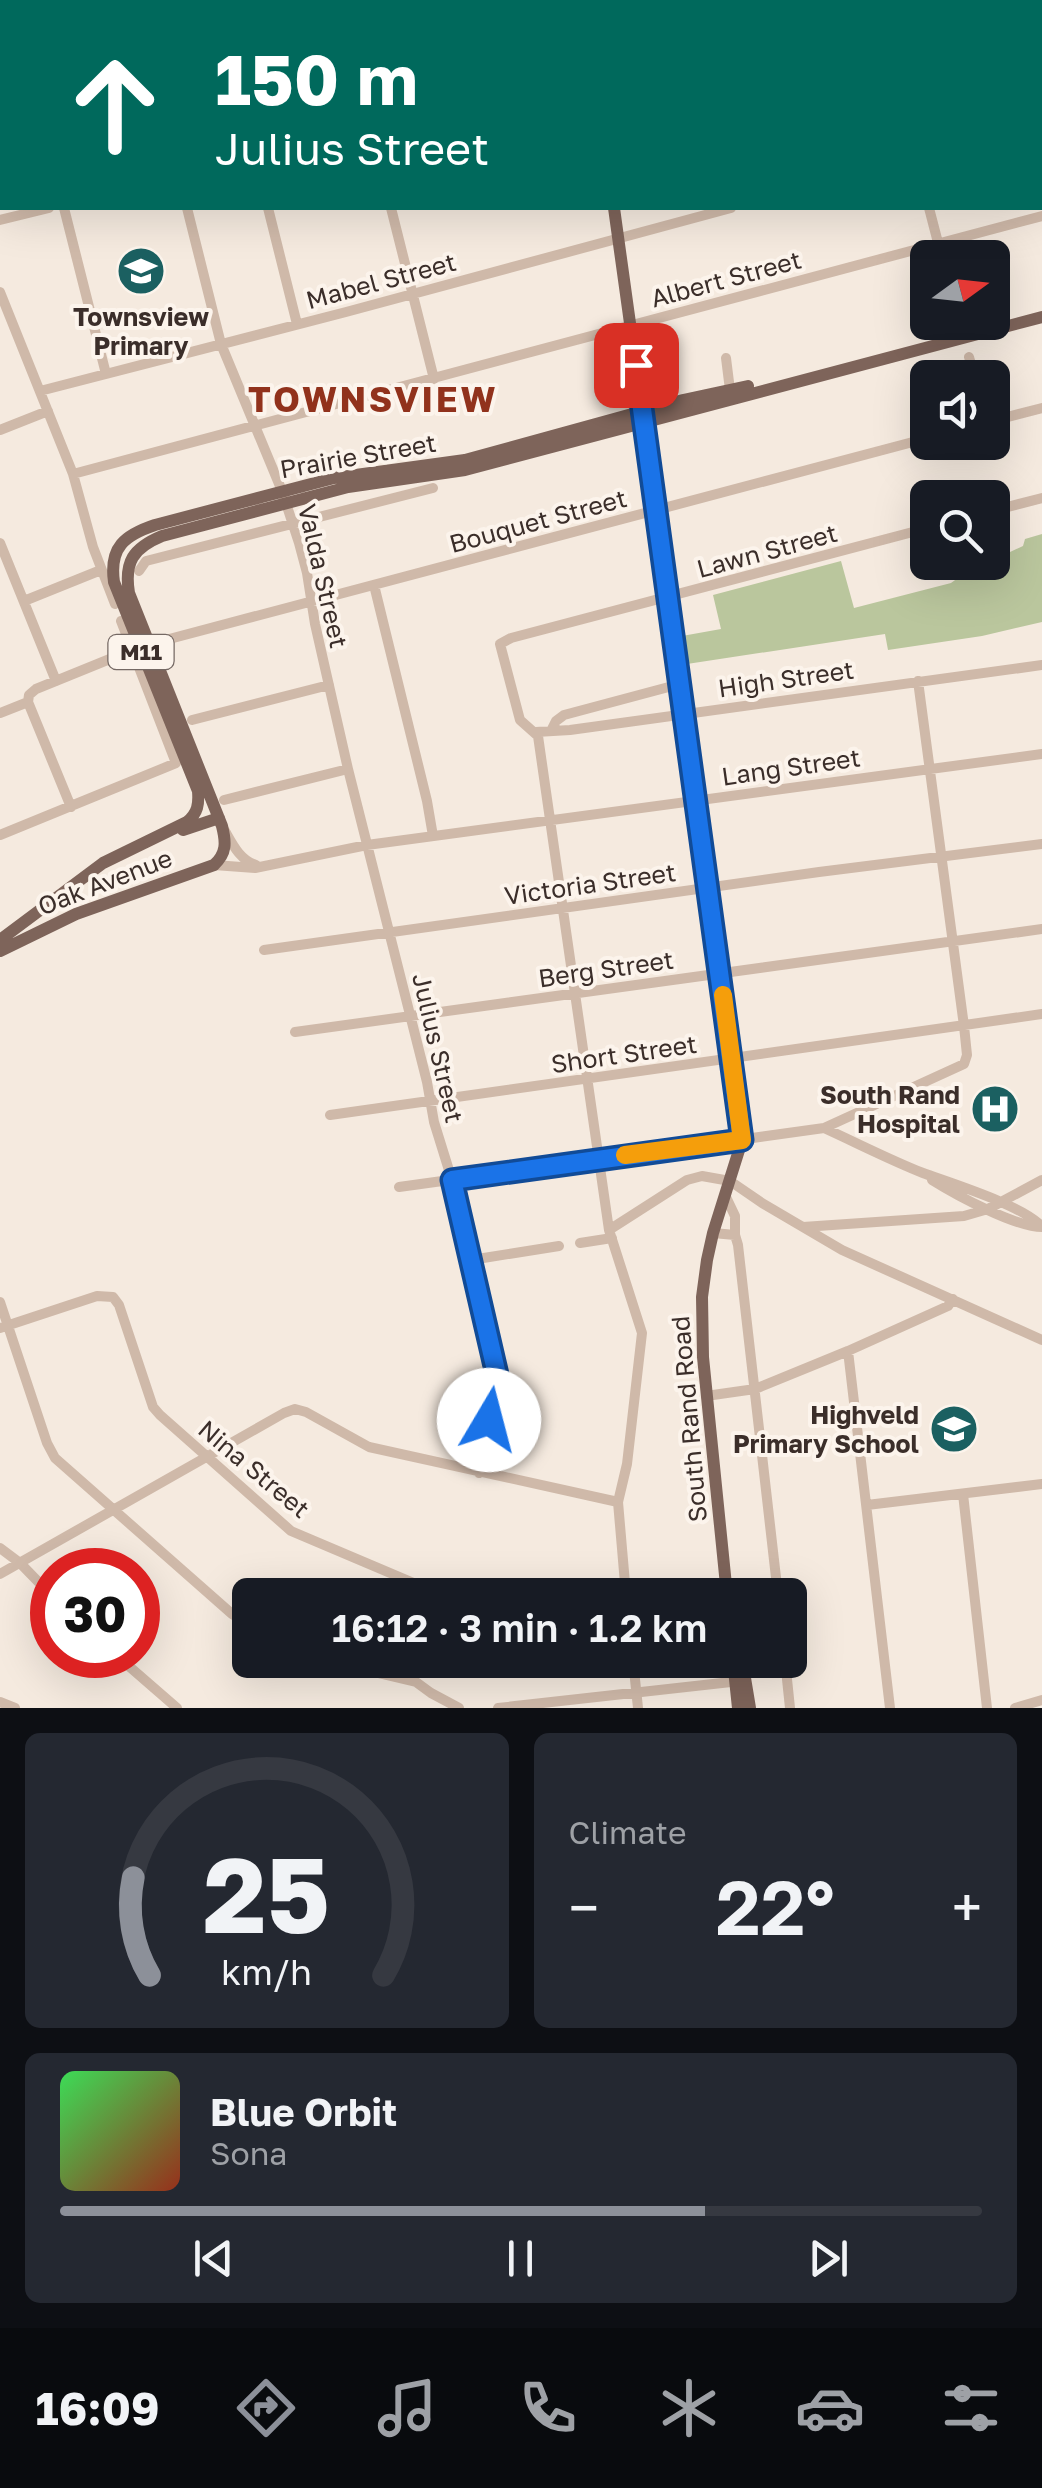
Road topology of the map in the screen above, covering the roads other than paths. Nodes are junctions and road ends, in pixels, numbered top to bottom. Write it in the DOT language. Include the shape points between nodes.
graph roads {
  1 [pos="41,210"];
  2 [pos="65,210"];
  3 [pos="188,210"];
  4 [pos="268,210"];
  5 [pos="393,210"];
  6 [pos="614,210"];
  7 [pos="723,210"];
  8 [pos="930,210"];
  9 [pos="1042,216"];
  10 [pos="0,220"];
  11 [pos="618,238"];
  12 [pos="937,240"];
  13 [pos="953,240"];
  14 [pos="910,251"];
  15 [pos="0,292"];
  16 [pos="413,293"];
  17 [pos="1042,313"];
  18 [pos="297,324"];
  19 [pos="630,326"];
  20 [pos="221,344"];
  21 [pos="969,357"];
  22 [pos="726,358"];
  23 [pos="970,360"];
  24 [pos="106,374"];
  25 [pos="434,378"];
  26 [pos="730,390"];
  27 [pos="40,391"];
  28 [pos="1042,408"];
  29 [pos="48,411"];
  30 [pos="643,416"];
  31 [pos="1010,416"];
  32 [pos="254,425"];
  33 [pos="0,430"];
  34 [pos="910,443"];
  35 [pos="73,474"];
  36 [pos="433,488"];
  37 [pos="284,497"];
  38 [pos="1042,498"];
  39 [pos="1010,506"];
  40 [pos="656,510"];
  41 [pos="293,523"];
  42 [pos="910,533"];
  43 [pos="0,543"];
  44 [pos="101,570"];
  45 [pos="139,570"];
  46 [pos="374,585"];
  47 [pos="668,598"];
  48 [pos="24,601"];
  49 [pos="312,602"];
  50 [pos="115,604"];
  51 [pos="121,621"];
  52 [pos="158,642"];
  53 [pos="132,650"];
  54 [pos="1042,664"];
  55 [pos="56,681"];
  56 [pos="918,681"];
  57 [pos="328,684"];
  58 [pos="680,684"];
  59 [pos="28,702"];
  60 [pos="0,712"];
  61 [pos="684,713"];
  62 [pos="192,720"];
  63 [pos="552,729"];
  64 [pos="536,734"];
  65 [pos="1042,754"];
  66 [pos="930,768"];
  67 [pos="348,770"];
  68 [pos="224,800"];
  69 [pos="696,800"];
  70 [pos="71,806"];
  71 [pos="551,821"];
  72 [pos="220,822"];
  73 [pos="160,834"];
  74 [pos="0,835"];
  75 [pos="433,836"];
  76 [pos="1042,844"];
  77 [pos="367,846"];
  78 [pos="224,854"];
  79 [pos="941,858"];
  80 [pos="214,865"];
  81 [pos="261,867"];
  82 [pos="708,888"];
  83 [pos="563,908"];
  84 [pos="1042,929"];
  85 [pos="389,933"];
  86 [pos="0,940"];
  87 [pos="952,941"];
  88 [pos="264,950"];
  89 [pos="0,952"];
  90 [pos="720,973"];
  91 [pos="574,994"];
  92 [pos="1042,1014"];
  93 [pos="409,1016"];
  94 [pos="964,1026"];
  95 [pos="295,1032"];
  96 [pos="732,1059"];
  97 [pos="586,1080"];
  98 [pos="430,1101"];
  99 [pos="330,1116"];
  100 [pos="824,1128"];
  101 [pos="742,1140"];
  102 [pos="599,1158"];
  103 [pos="928,1175"];
  104 [pos="452,1180"];
  105 [pos="1042,1180"];
  106 [pos="399,1187"];
  107 [pos="727,1188"];
  108 [pos="1020,1191"];
  109 [pos="957,1194"];
  110 [pos="990,1204"];
  111 [pos="955,1215"];
  112 [pos="1019,1216"];
  113 [pos="840,1226"];
  114 [pos="803,1227"];
  115 [pos="1042,1227"];
  116 [pos="714,1232"];
  117 [pos="610,1234"];
  118 [pos="735,1235"];
  119 [pos="580,1243"];
  120 [pos="831,1244"];
  121 [pos="559,1246"];
  122 [pos="471,1260"];
  123 [pos="953,1299"];
  124 [pos="0,1302"];
  125 [pos="4,1326"];
  126 [pos="1042,1340"];
  127 [pos="848,1351"];
  128 [pos="755,1389"];
  129 [pos="706,1396"];
  130 [pos="207,1457"];
  131 [pos="479,1473"];
  132 [pos="1042,1484"];
  133 [pos="963,1494"];
  134 [pos="618,1502"];
  135 [pos="867,1505"];
  136 [pos="113,1509"];
  137 [pos="0,1548"];
  138 [pos="20,1563"];
  139 [pos="30,1573"];
  140 [pos="0,1574"];
  141 [pos="403,1578"];
  142 [pos="625,1578"];
  143 [pos="726,1578"];
  144 [pos="776,1578"];
  145 [pos="232,1614"];
  146 [pos="143,1678"];
  147 [pos="399,1678"];
  148 [pos="635,1678"];
  149 [pos="740,1678"];
  150 [pos="741,1678"];
  151 [pos="786,1678"];
  152 [pos="741,1681"];
  153 [pos="636,1692"];
  154 [pos="1042,1700"];
  155 [pos="0,1702"];
  156 [pos="539,1706"];
  157 [pos="15,1708"];
  158 [pos="178,1708"];
  159 [pos="459,1708"];
  160 [pos="498,1708"];
  161 [pos="638,1708"];
  162 [pos="738,1708"];
  163 [pos="750,1708"];
  164 [pos="790,1708"];
  165 [pos="890,1708"];
  166 [pos="987,1708"];
  167 [pos="1015,1708"];
  1 -- 10 [label="street"];
  2 -- 24 [label="street"];
  3 -- 20 [label="street, Valda Street"];
  4 -- 18 [label="street"];
  5 -- 16 [label="street"];
  6 -- 11 [label="main road"];
  7 -- 11 [label="street, Mabel Street"];
  8 -- 12 [label="street"];
  9 -- 13 [label="street, Albert Street"];
  11 -- 16 [label="street, Mabel Street"];
  11 -- 19 [label="main road"];
  14 -- 19 [label="street, Albert Street"];
  15 -- 27 [label="street"];
  16 -- 18 [label="street, Mabel Street"];
  16 -- 25 [label="street"];
  17 -- 26 [label="main road, Prairie Street / M11"];
  17 -- 30 [label="main road, Prairie Street / M11"];
  18 -- 20 [label="street, Mabel Street"];
  19 -- 25 [label="street, Albert Street"];
  19 -- 30 [label="main road"];
  20 -- 24 [label="street, Mabel Street"];
  20 -- 32 [label="street, Valda Street"];
  21 -- 23 [label="street"];
  22 -- 26 [label="street"];
  24 -- 27 [label="street, Mabel Street"];
  25 -- 32 [label="street, Albert Street"];
  26 -- 30 [label="main road, Prairie Street / M11"];
  27 -- 29 [label="street"];
  28 -- 31 [label="street"];
  29 -- 33 [label="street"];
  29 -- 35 [label="street"];
  30 -- 37 [label="main road, Prairie Street / M11" via="464,470"];
  30 -- 40 [label="main road"];
  32 -- 35 [label="street, Albert Street"];
  32 -- 37 [label="street, Valda Street"];
  34 -- 40 [label="street, Bouquet Street"];
  35 -- 44 [label="street"];
  36 -- 41 [label="street"];
  37 -- 41 [label="street, Valda Street"];
  37 -- 72 [label="main road, Prairie Street / M11" via="144,544 127,572 128,593"];
  37 -- 73 [label="main road, Prairie Street / M11" via="138,531 114,558 114,582 198,791 192,817"];
  38 -- 39 [label="street"];
  40 -- 46 [label="street, Bouquet Street"];
  40 -- 47 [label="main road"];
  41 -- 45 [label="street" via="146,562"];
  41 -- 49 [label="street, Valda Street"];
  42 -- 47 [label="street, Lawn Street"];
  43 -- 48 [label="street"];
  44 -- 48 [label="street"];
  44 -- 50 [label="street"];
  46 -- 49 [label="street, Bouquet Street"];
  46 -- 75 [label="street"];
  47 -- 58 [label="main road"];
  47 -- 64 [label="street, Lawn Street" via="501,642 518,717"];
  48 -- 55 [label="street"];
  49 -- 52 [label="street, Bouquet Street"];
  49 -- 57 [label="street, Valda Street"];
  51 -- 53 [label="street"];
  53 -- 55 [label="street"];
  53 -- 70 [label="street" via="176,762"];
  54 -- 56 [label="street, High Street"];
  55 -- 59 [label="street" via="32,691"];
  56 -- 61 [label="street, High Street"];
  56 -- 66 [label="street"];
  57 -- 62 [label="street"];
  57 -- 67 [label="street, Valda Street"];
  58 -- 61 [label="main road"];
  58 -- 63 [label="street" via="564,715"];
  59 -- 60 [label="street"];
  59 -- 70 [label="street"];
  61 -- 63 [label="street, High Street"];
  61 -- 69 [label="main road"];
  63 -- 64 [label="street, High Street"];
  64 -- 71 [label="street"];
  65 -- 66 [label="street, Lang Street"];
  66 -- 69 [label="street, Lang Street"];
  66 -- 79 [label="street"];
  67 -- 68 [label="street"];
  67 -- 77 [label="street, Valda Street"];
  69 -- 71 [label="street, Lang Street"];
  69 -- 82 [label="main road"];
  70 -- 74 [label="street"];
  71 -- 75 [label="street, Lang Street"];
  71 -- 83 [label="street"];
  72 -- 73 [label="main road"];
  72 -- 78 [label="main road, Prairie Street / M11"];
  72 -- 81 [label="street" via="246,861"];
  73 -- 86 [label="main road, Oak Avenue / M11" via="86,874"];
  75 -- 77 [label="street, Lang Street"];
  76 -- 79 [label="street, Victoria Street"];
  77 -- 81 [label="street, Lang Street"];
  77 -- 85 [label="street, Julius Street"];
  78 -- 80 [label="main road, Oak Avenue / M11"];
  79 -- 82 [label="street, Victoria Street"];
  79 -- 87 [label="street"];
  80 -- 81 [label="street, Lang Street"];
  80 -- 89 [label="main road, Oak Avenue / M11" via="76,914"];
  82 -- 83 [label="street, Victoria Street"];
  82 -- 90 [label="main road"];
  83 -- 85 [label="street, Victoria Street"];
  83 -- 91 [label="street"];
  84 -- 87 [label="street, Berg Street"];
  85 -- 88 [label="street, Victoria Street"];
  85 -- 93 [label="street, Julius Street"];
  87 -- 90 [label="street, Berg Street"];
  87 -- 94 [label="street"];
  90 -- 91 [label="street, Berg Street"];
  90 -- 96 [label="main road"];
  91 -- 93 [label="street, Berg Street"];
  91 -- 97 [label="street"];
  92 -- 94 [label="street, Short Street"];
  93 -- 95 [label="street, Berg Street"];
  93 -- 98 [label="street, Julius Street"];
  94 -- 96 [label="street, Short Street"];
  94 -- 100 [label="street" via="967,1061 960,1068"];
  96 -- 97 [label="street, Short Street"];
  96 -- 101 [label="main road"];
  97 -- 98 [label="street, Short Street"];
  97 -- 102 [label="street"];
  98 -- 99 [label="street, Short Street"];
  98 -- 104 [label="street, Julius Street"];
  100 -- 101 [label="street"];
  100 -- 103 [label="street"];
  101 -- 102 [label="street"];
  101 -- 107 [label="main road, South Rand Road"];
  102 -- 104 [label="street"];
  102 -- 117 [label="street"];
  103 -- 109 [label="street"];
  103 -- 110 [label="street"];
  104 -- 106 [label="street"];
  104 -- 122 [label="street, Julius Street"];
  105 -- 108 [label="street"];
  107 -- 114 [label="street"];
  107 -- 116 [label="main road, South Rand Road"];
  107 -- 117 [label="street" via="702,1176 687,1180"];
  107 -- 118 [label="street"];
  108 -- 110 [label="street"];
  108 -- 112 [label="street"];
  109 -- 110 [label="street"];
  109 -- 111 [label="street"];
  110 -- 111 [label="street"];
  110 -- 112 [label="street"];
  111 -- 113 [label="street"];
  112 -- 115 [label="street"];
  113 -- 114 [label="street"];
  113 -- 120 [label="street"];
  114 -- 120 [label="street"];
  116 -- 118 [label="street"];
  116 -- 129 [label="main road, South Rand Road" via="702,1297"];
  117 -- 119 [label="street"];
  117 -- 134 [label="street" via="642,1333"];
  118 -- 128 [label="street"];
  120 -- 123 [label="street"];
  121 -- 122 [label="street"];
  122 -- 131 [label="street, Julius Street" via="498,1379"];
  123 -- 126 [label="street"];
  123 -- 127 [label="street"];
  124 -- 125 [label="street"];
  125 -- 130 [label="street, Nina Street" via="97,1296 115,1298 155,1410"];
  125 -- 136 [label="street" via="51,1452"];
  127 -- 128 [label="street"];
  127 -- 135 [label="street"];
  128 -- 129 [label="street"];
  128 -- 144 [label="street"];
  129 -- 143 [label="main road, South Rand Road"];
  130 -- 131 [label="street" via="300,1409 369,1447"];
  130 -- 136 [label="street"];
  130 -- 141 [label="street, Nina Street" via="291,1530"];
  131 -- 134 [label="street"];
  132 -- 133 [label="street"];
  133 -- 135 [label="street"];
  133 -- 166 [label="street"];
  134 -- 142 [label="street"];
  135 -- 165 [label="street"];
  136 -- 138 [label="street"];
  136 -- 145 [label="street"];
  137 -- 138 [label="street"];
  138 -- 139 [label="street"];
  138 -- 140 [label="street"];
  146 -- 158 [label="street"];
  147 -- 159 [label="street"];
  148 -- 153 [label="street"];
  149 -- 152 [label="main road"];
  150 -- 152 [label="main road"];
  151 -- 164 [label="street"];
  152 -- 153 [label="street"];
  152 -- 162 [label="main road"];
  152 -- 163 [label="main road"];
  153 -- 156 [label="street"];
  153 -- 161 [label="street"];
  154 -- 167 [label="street"];
  155 -- 157 [label="street"];
  156 -- 160 [label="street"];
}
